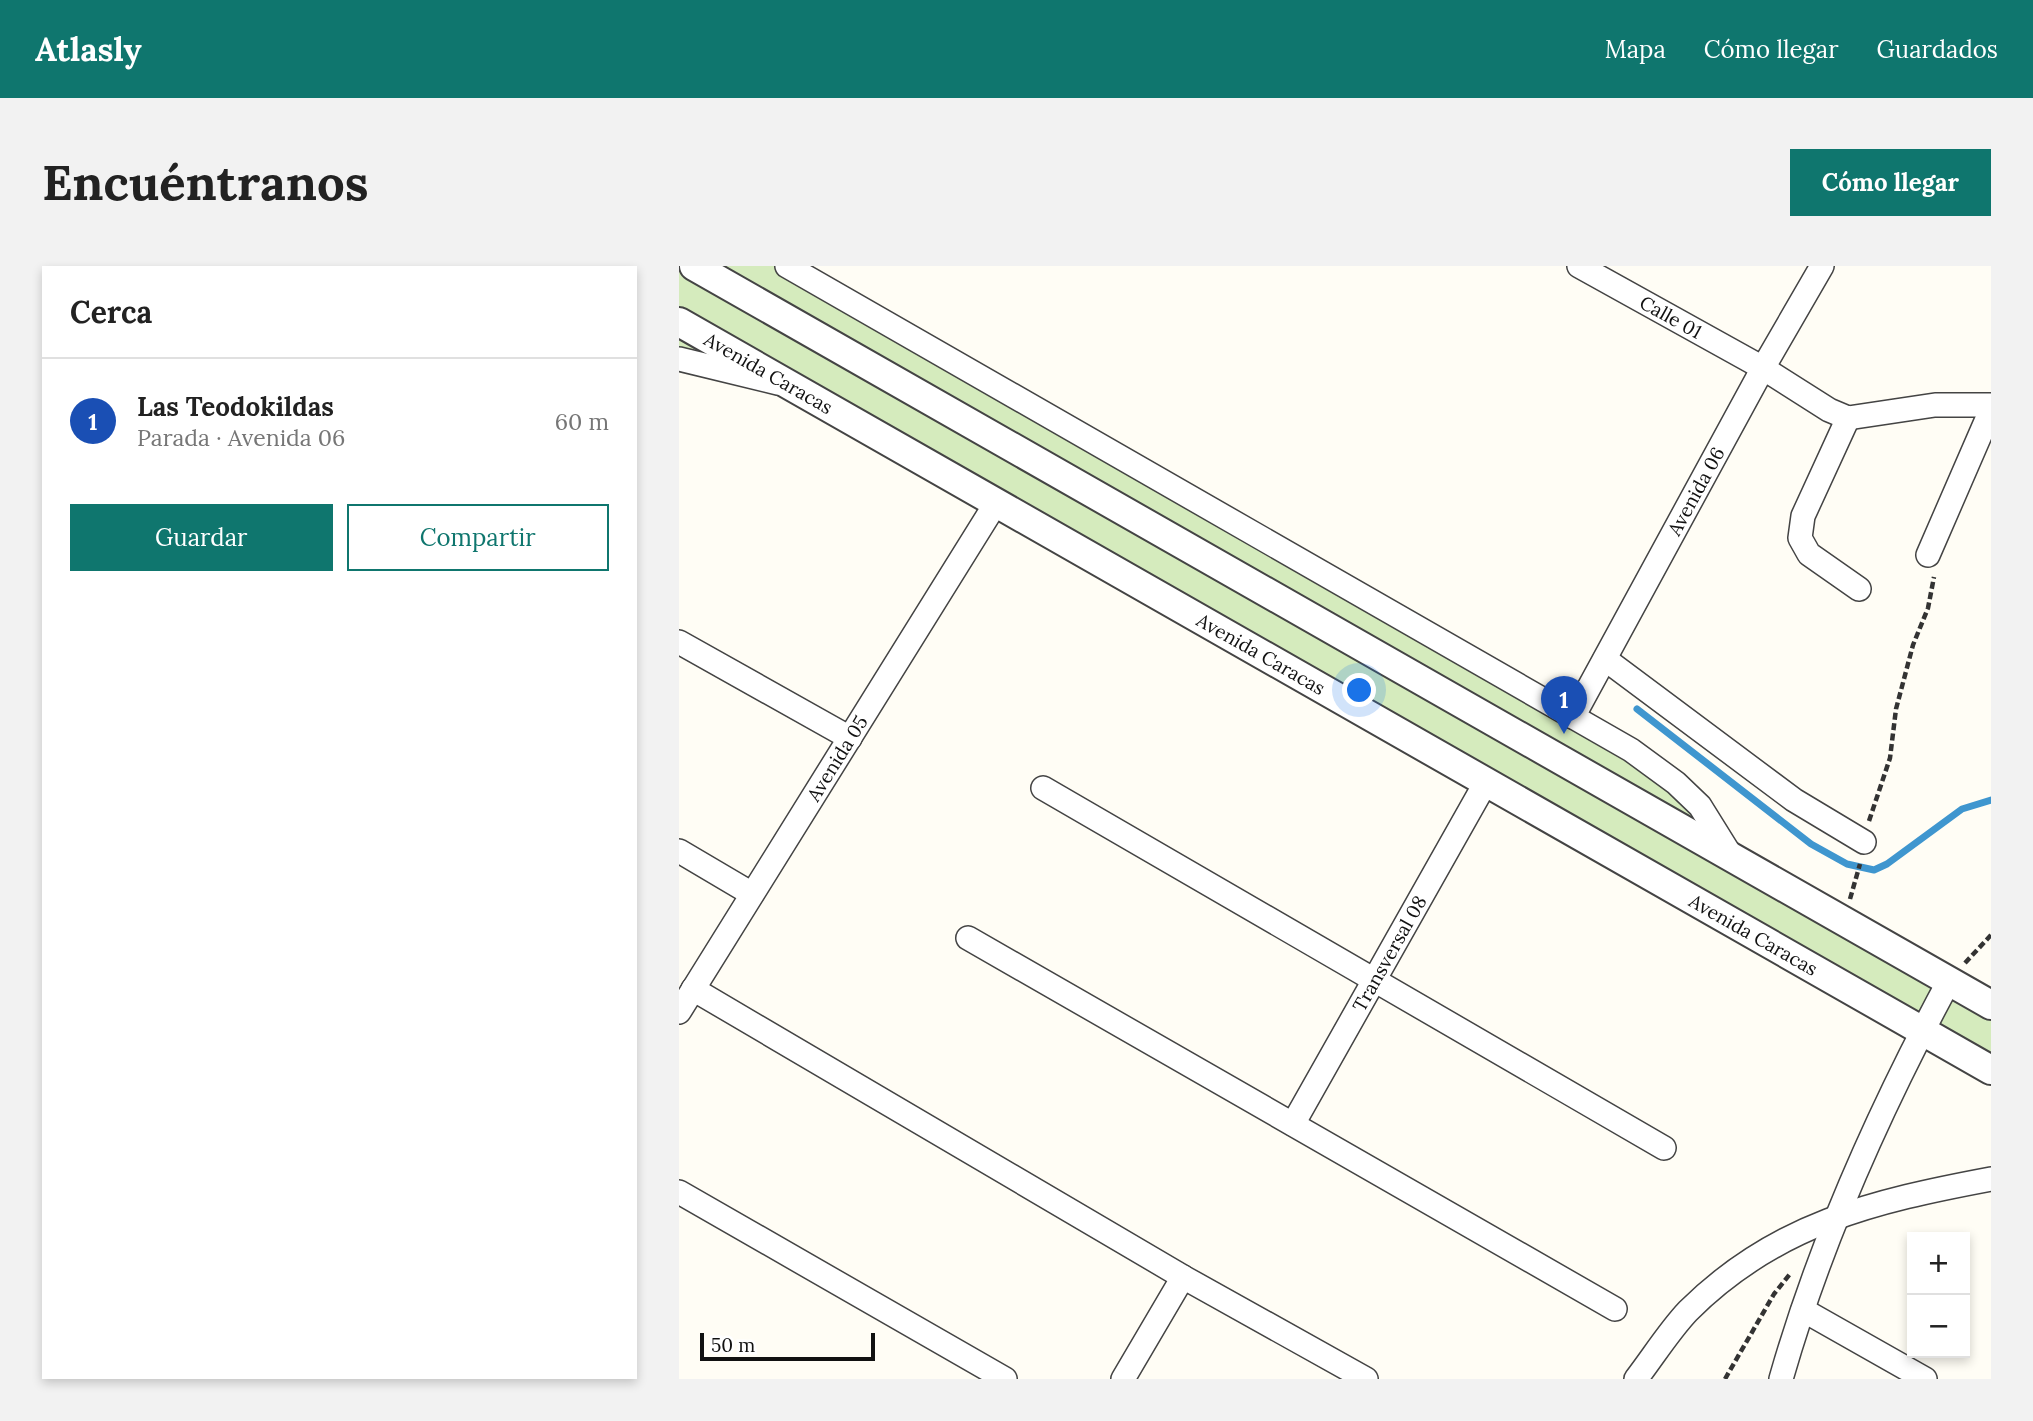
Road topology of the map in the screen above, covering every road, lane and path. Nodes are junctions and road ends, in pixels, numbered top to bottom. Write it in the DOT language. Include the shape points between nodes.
graph roads {
  1 [pos="694,266"];
  2 [pos="787,266"];
  3 [pos="1822,266"];
  4 [pos="1587,268"];
  5 [pos="679,322"];
  6 [pos="679,359"];
  7 [pos="1763,368"];
  8 [pos="790,386"];
  9 [pos="1991,407"];
  10 [pos="1848,418"];
  11 [pos="996,503"];
  12 [pos="1928,555"];
  13 [pos="1859,589"];
  14 [pos="679,642"];
  15 [pos="1605,659"];
  16 [pos="1573,717"];
  17 [pos="850,737"];
  18 [pos="1486,782"];
  19 [pos="1043,788"];
  20 [pos="1864,842"];
  21 [pos="679,852"];
  22 [pos="1733,859"];
  23 [pos="753,894"];
  24 [pos="1843,921"];
  25 [pos="1991,935"];
  26 [pos="968,938"];
  27 [pos="1375,980"];
  28 [pos="1949,981"];
  29 [pos="693,989"];
  30 [pos="1991,1005"];
  31 [pos="679,1012"];
  32 [pos="1922,1031"];
  33 [pos="1991,1070"];
  34 [pos="1293,1124"];
  35 [pos="1664,1148"];
  36 [pos="1991,1178"];
  37 [pos="679,1192"];
  38 [pos="1838,1217"];
  39 [pos="1798,1265"];
  40 [pos="1183,1277"];
  41 [pos="1615,1309"];
  42 [pos="1803,1310"];
  43 [pos="1005,1379"];
  44 [pos="1123,1379"];
  45 [pos="1366,1379"];
  46 [pos="1636,1379"];
  47 [pos="1725,1379"];
  48 [pos="1781,1379"];
  49 [pos="1925,1379"];
  1 -- 22 [label="street"];
  2 -- 16 [label="street"];
  3 -- 7 [label="street, Avenida 06"];
  4 -- 7 [label="street, Calle 01"];
  5 -- 8 [label="street, Avenida Caracas"];
  6 -- 8 [label="street"];
  7 -- 10 [label="street, Calle 01"];
  7 -- 15 [label="street, Avenida 06"];
  8 -- 11 [label="street, Avenida Caracas"];
  9 -- 10 [label="street" via="1935,405"];
  9 -- 12 [label="street"];
  10 -- 13 [label="street" via="1803,516 1800,538 1808,554"];
  11 -- 17 [label="street, Avenida 05"];
  11 -- 18 [label="street, Avenida Caracas"];
  12 -- 20 [label="path" via="1934,576 1928,608 1913,645 1896,709 1890,758"];
  14 -- 17 [label="street"];
  15 -- 16 [label="street, Avenida 06"];
  15 -- 20 [label="street" via="1794,800"];
  16 -- 22 [label="street" via="1632,750 1675,783 1700,806"];
  17 -- 23 [label="street, Avenida 05"];
  18 -- 27 [label="street, Transversal 08"];
  18 -- 32 [label="street, Avenida Caracas"];
  19 -- 27 [label="street"];
  20 -- 24 [label="path"];
  21 -- 23 [label="street"];
  22 -- 24 [label="street"];
  23 -- 29 [label="street, Avenida 05"];
  24 -- 28 [label="street"];
  25 -- 28 [label="path"];
  26 -- 34 [label="street"];
  27 -- 34 [label="street, Transversal 08"];
  27 -- 35 [label="street"];
  28 -- 30 [label="street"];
  28 -- 32 [label="street"];
  29 -- 31 [label="street, Avenida 05"];
  29 -- 40 [label="street"];
  32 -- 33 [label="street, Avenida Caracas"];
  32 -- 38 [label="street"];
  34 -- 41 [label="street"];
  36 -- 38 [label="street"];
  37 -- 43 [label="street"];
  38 -- 42 [label="street"];
  38 -- 46 [label="street" via="1800,1230 1751,1258 1687,1312"];
  39 -- 47 [label="path" via="1774,1294"];
  40 -- 44 [label="street"];
  40 -- 45 [label="street"];
  42 -- 48 [label="street"];
  42 -- 49 [label="street"];
}
